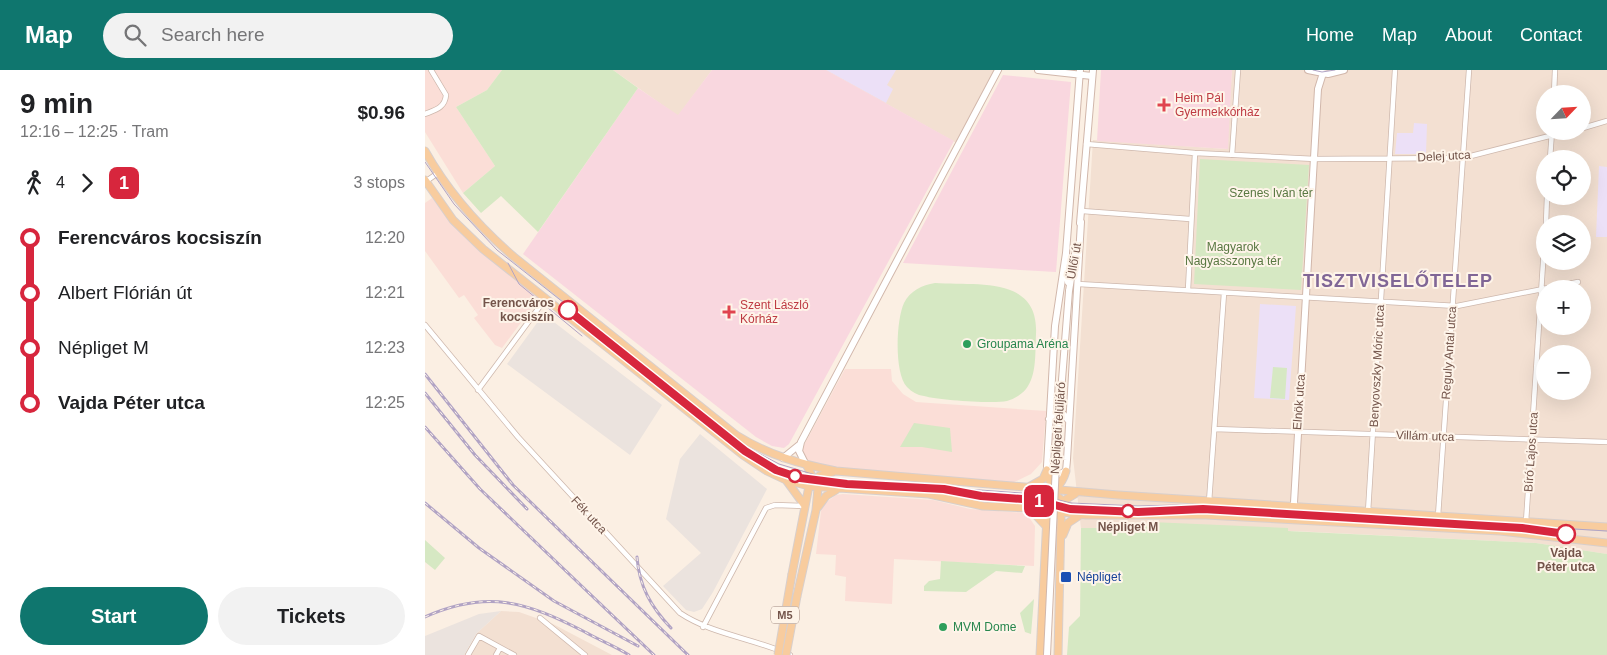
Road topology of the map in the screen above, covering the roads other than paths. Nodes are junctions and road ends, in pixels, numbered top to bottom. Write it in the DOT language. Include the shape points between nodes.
graph roads {
  1 [pos="431,70"];
  2 [pos="998,70"];
  3 [pos="1038,70"];
  4 [pos="1238,70"];
  5 [pos="1308,70"];
  6 [pos="1344,70"];
  7 [pos="1395,70"];
  8 [pos="1469,70"];
  9 [pos="1555,70"];
  10 [pos="1080,72"];
  11 [pos="1323,72"];
  12 [pos="1093,73"];
  13 [pos="1554,85"];
  14 [pos="425,114"];
  15 [pos="1607,121"];
  16 [pos="1591,126"];
  17 [pos="1536,138"];
  18 [pos="1086,144"];
  19 [pos="425,151"];
  20 [pos="1195,153"];
  21 [pos="1232,155"];
  22 [pos="1389,158"];
  23 [pos="1463,158"];
  24 [pos="1315,159"];
  25 [pos="438,173"];
  26 [pos="425,181"];
  27 [pos="1082,211"];
  28 [pos="1190,219"];
  29 [pos="1081,222"];
  30 [pos="1066,253"];
  31 [pos="1078,284"];
  32 [pos="1536,289"];
  33 [pos="1187,290"];
  34 [pos="1069,291"];
  35 [pos="1223,293"];
  36 [pos="546,298"];
  37 [pos="1306,298"];
  38 [pos="1381,302"];
  39 [pos="1452,306"];
  40 [pos="425,325"];
  41 [pos="1539,335"];
  42 [pos="478,390"];
  43 [pos="1048,420"];
  44 [pos="1069,421"];
  45 [pos="1214,429"];
  46 [pos="1297,431"];
  47 [pos="1373,434"];
  48 [pos="1443,437"];
  49 [pos="1532,440"];
  50 [pos="801,442"];
  51 [pos="1607,442"];
  52 [pos="783,458"];
  53 [pos="807,466"];
  54 [pos="1047,470"];
  55 [pos="1066,471"];
  56 [pos="836,472"];
  57 [pos="815,479"];
  58 [pos="786,480"];
  59 [pos="809,486"];
  60 [pos="817,488"];
  61 [pos="1026,488"];
  62 [pos="836,490"];
  63 [pos="1053,491"];
  64 [pos="1078,493"];
  65 [pos="1046,498"];
  66 [pos="1061,501"];
  67 [pos="1209,502"];
  68 [pos="805,506"];
  69 [pos="1293,507"];
  70 [pos="1029,508"];
  71 [pos="1053,509"];
  72 [pos="816,510"];
  73 [pos="1368,512"];
  74 [pos="1079,515"];
  75 [pos="1438,516"];
  76 [pos="1293,520"];
  77 [pos="1527,522"];
  78 [pos="1045,525"];
  79 [pos="1607,526"];
  80 [pos="1062,537"];
  81 [pos="1607,543"];
  82 [pos="1043,552"];
  83 [pos="1061,553"];
  84 [pos="1043,570"];
  85 [pos="1062,573"];
  86 [pos="540,618"];
  87 [pos="703,627"];
  88 [pos="500,648"];
  89 [pos="468,655"];
  90 [pos="496,655"];
  91 [pos="514,655"];
  92 [pos="585,655"];
  93 [pos="778,655"];
  94 [pos="786,655"];
  95 [pos="790,655"];
  96 [pos="1040,655"];
  97 [pos="1047,655"];
  98 [pos="1059,655"];
  1 -- 14 [label="street" via="446,96 444,104"];
  2 -- 50 [label="main road"];
  3 -- 10 [label="main road"];
  4 -- 21 [label="street"];
  5 -- 11 [label="main road"];
  6 -- 11 [label="main road"];
  7 -- 22 [label="street, Benyovszky Móric utca"];
  8 -- 23 [label="street, Reguly Antal utca"];
  9 -- 13 [label="street"];
  10 -- 12 [label="main road"];
  10 -- 30 [label="main road, Üllői út"];
  11 -- 24 [label="main road" via="1318,89"];
  12 -- 18 [label="main road, Üllői út"];
  15 -- 16 [label="street"];
  17 -- 23 [label="street, Delej utca"];
  18 -- 20 [label="street"];
  18 -- 27 [label="main road, Üllői út"];
  19 -- 25 [label="main road"];
  20 -- 21 [label="street"];
  20 -- 28 [label="street"];
  21 -- 24 [label="street"];
  22 -- 23 [label="street, Delej utca"];
  22 -- 24 [label="street, Delej utca"];
  22 -- 38 [label="street, Benyovszky Móric utca"];
  23 -- 39 [label="street, Reguly Antal utca"];
  24 -- 37 [label="main road"];
  25 -- 26 [label="street"];
  25 -- 52 [label="main road" via="485,231 514,257 736,435"];
  26 -- 36 [label="main road" via="463,231"];
  27 -- 28 [label="street"];
  27 -- 29 [label="main road, Üllői út"];
  28 -- 33 [label="street"];
  29 -- 31 [label="main road"];
  29 -- 34 [label="main road, Üllői út"];
  30 -- 34 [label="main road, Üllői út"];
  30 -- 43 [label="main road" via="1056,318"];
  31 -- 33 [label="street"];
  31 -- 44 [label="main road"];
  32 -- 39 [label="street"];
  33 -- 35 [label="street"];
  34 -- 97 [label="main road, Népligeti felüljáró, bridge" via="1057,443"];
  35 -- 37 [label="street"];
  35 -- 45 [label="street"];
  36 -- 42 [label="street"];
  36 -- 58 [label="main road" via="743,455"];
  37 -- 38 [label="street"];
  37 -- 46 [label="main road, Elnök utca"];
  38 -- 39 [label="street"];
  38 -- 47 [label="street, Benyovszky Móric utca"];
  39 -- 48 [label="street, Reguly Antal utca"];
  40 -- 42 [label="street, Fék utca"];
  41 -- 49 [label="street, Bíró Lajos utca"];
  42 -- 87 [label="street, Fék utca" via="663,596 680,613"];
  43 -- 44 [label="main road" via="1054,414 1063,414"];
  43 -- 54 [label="main road"];
  44 -- 55 [label="main road"];
  45 -- 46 [label="street, Villám utca"];
  45 -- 67 [label="street"];
  46 -- 47 [label="street, Villám utca"];
  46 -- 69 [label="main road, Elnök utca"];
  47 -- 48 [label="street, Villám utca"];
  47 -- 73 [label="street, Benyovszky Móric utca"];
  48 -- 49 [label="street, Villám utca"];
  48 -- 75 [label="street, Reguly Antal utca"];
  49 -- 51 [label="street, Villám utca"];
  49 -- 77 [label="street, Bíró Lajos utca"];
  50 -- 52 [label="main road"];
  50 -- 53 [label="main road" via="800,457"];
  52 -- 53 [label="main road"];
  53 -- 56 [label="main road"];
  53 -- 57 [label="main road"];
  54 -- 55 [label="main road" via="1060,474"];
  54 -- 61 [label="main road" via="1043,479"];
  54 -- 63 [label="main road"];
  55 -- 63 [label="main road" via="1063,482"];
  55 -- 64 [label="main road" via="1071,487"];
  56 -- 57 [label="main road"];
  56 -- 61 [label="main road"];
  57 -- 59 [label="main road, M5"];
  57 -- 60 [label="main road"];
  58 -- 59 [label="main road"];
  58 -- 68 [label="main road"];
  59 -- 60 [label="main road"];
  59 -- 68 [label="main road, M5"];
  60 -- 62 [label="main road"];
  60 -- 72 [label="main road"];
  61 -- 63 [label="main road"];
  61 -- 65 [label="main road"];
  62 -- 70 [label="main road" via="929,494 983,506"];
  62 -- 72 [label="main road, M5" via="826,496"];
  63 -- 64 [label="main road"];
  63 -- 65 [label="main road"];
  63 -- 66 [label="main road"];
  64 -- 66 [label="main road"];
  64 -- 67 [label="main road"];
  65 -- 70 [label="main road"];
  65 -- 71 [label="main road"];
  66 -- 71 [label="main road"];
  66 -- 74 [label="main road"];
  67 -- 69 [label="main road"];
  68 -- 87 [label="street" via="772,506 762,513"];
  68 -- 93 [label="main road, M5, bridge"];
  69 -- 73 [label="main road"];
  69 -- 76 [label="main road, Elnök utca"];
  70 -- 71 [label="main road"];
  70 -- 78 [label="main road"];
  71 -- 74 [label="main road"];
  71 -- 78 [label="main road"];
  71 -- 80 [label="main road" via="1061,518"];
  72 -- 94 [label="main road, M5, bridge"];
  73 -- 75 [label="main road"];
  74 -- 76 [label="main road" via="1206,515"];
  74 -- 80 [label="main road" via="1068,523"];
  75 -- 77 [label="main road"];
  76 -- 81 [label="main road" via="1500,531"];
  77 -- 79 [label="main road"];
  78 -- 82 [label="main road"];
  80 -- 83 [label="main road"];
  82 -- 83 [label="main road" via="1056,548"];
  82 -- 84 [label="main road"];
  83 -- 85 [label="main road"];
  84 -- 85 [label="main road" via="1053,576"];
  84 -- 96 [label="main road"];
  85 -- 98 [label="main road"];
  86 -- 92 [label="street"];
  87 -- 95 [label="street, Fék utca"];
  88 -- 89 [label="street" via="479,636"];
  88 -- 90 [label="street"];
  88 -- 91 [label="street"];
}
